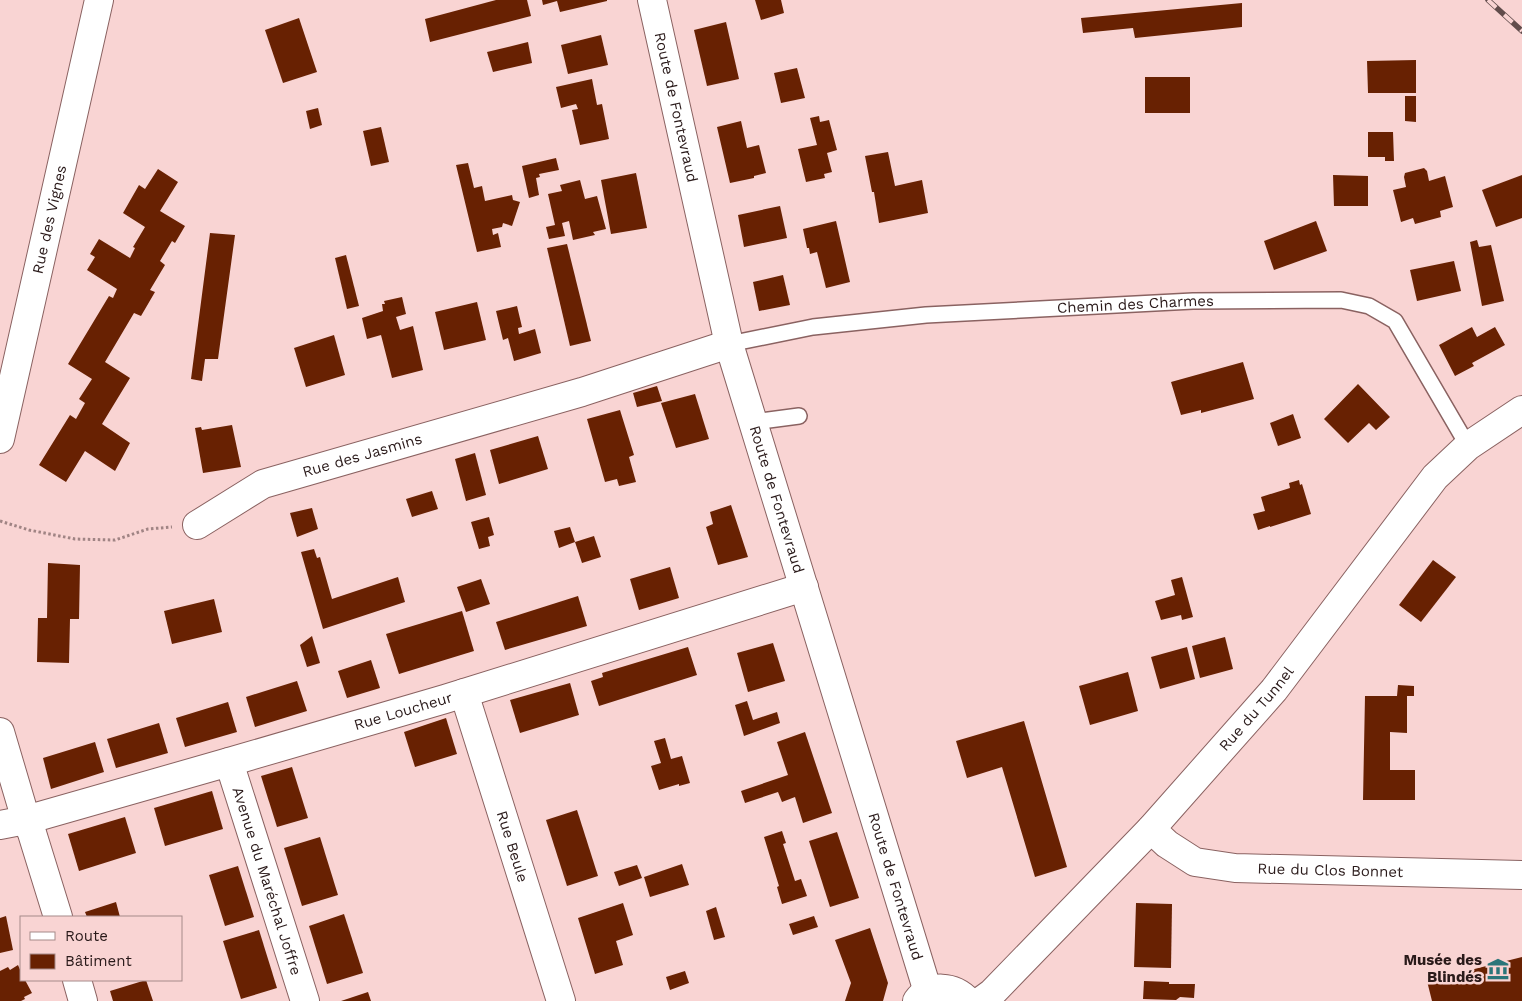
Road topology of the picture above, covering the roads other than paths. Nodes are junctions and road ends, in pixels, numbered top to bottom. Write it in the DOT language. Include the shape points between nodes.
graph roads {
  1 [pos="99,0"];
  2 [pos="652,0"];
  3 [pos="729,344"];
  4 [pos="1522,410"];
  5 [pos="799,416"];
  6 [pos="753,422"];
  7 [pos="0,439"];
  8 [pos="1468,446"];
  9 [pos="197,525"];
  10 [pos="804,587"];
  11 [pos="464,693"];
  12 [pos="0,732"];
  13 [pos="229,762"];
  14 [pos="13,822"];
  15 [pos="1151,830"];
  16 [pos="1522,874"];
  17 [pos="58,916"];
  18 [pos="77,981"];
  19 [pos="923,996"];
  20 [pos="83,1001"];
  21 [pos="305,1001"];
  22 [pos="561,1001"];
  23 [pos="968,1001"];
  24 [pos="981,1001"];
  1 -- 7 [label="street, Rue des Vignes"];
  2 -- 3 [label="street, Route de Fontevraud"];
  3 -- 6 [label="street, Route de Fontevraud"];
  3 -- 8 [label="lane, Chemin des Charmes" via="813,326 926,315 1193,301 1341,300 1369,306 1394,321"];
  3 -- 9 [label="street, Rue des Jasmins" via="582,392 263,484"];
  4 -- 8 [label="street, Rue du Tunnel"];
  5 -- 6 [label="lane"];
  6 -- 10 [label="street, Route de Fontevraud"];
  8 -- 15 [label="street, Rue du Tunnel" via="1435,477 1274,690"];
  10 -- 11 [label="street, Rue Loucheur"];
  10 -- 19 [label="street, Route de Fontevraud"];
  11 -- 13 [label="street, Rue Loucheur"];
  11 -- 22 [label="street, Rue Beule"];
  12 -- 14 [label="street"];
  13 -- 14 [label="street, Rue Loucheur"];
  13 -- 21 [label="street, Avenue du Maréchal Joffre"];
  14 -- 17 [label="street" via="32,833"];
  15 -- 16 [label="street, Rue du Clos Bonnet" via="1195,862 1235,868"];
  15 -- 24 [label="street, Rue du Tunnel"];
  18 -- 20 [label="street"];
  19 -- 23 [label="street" via="937,988 946,988 956,991"];
}
